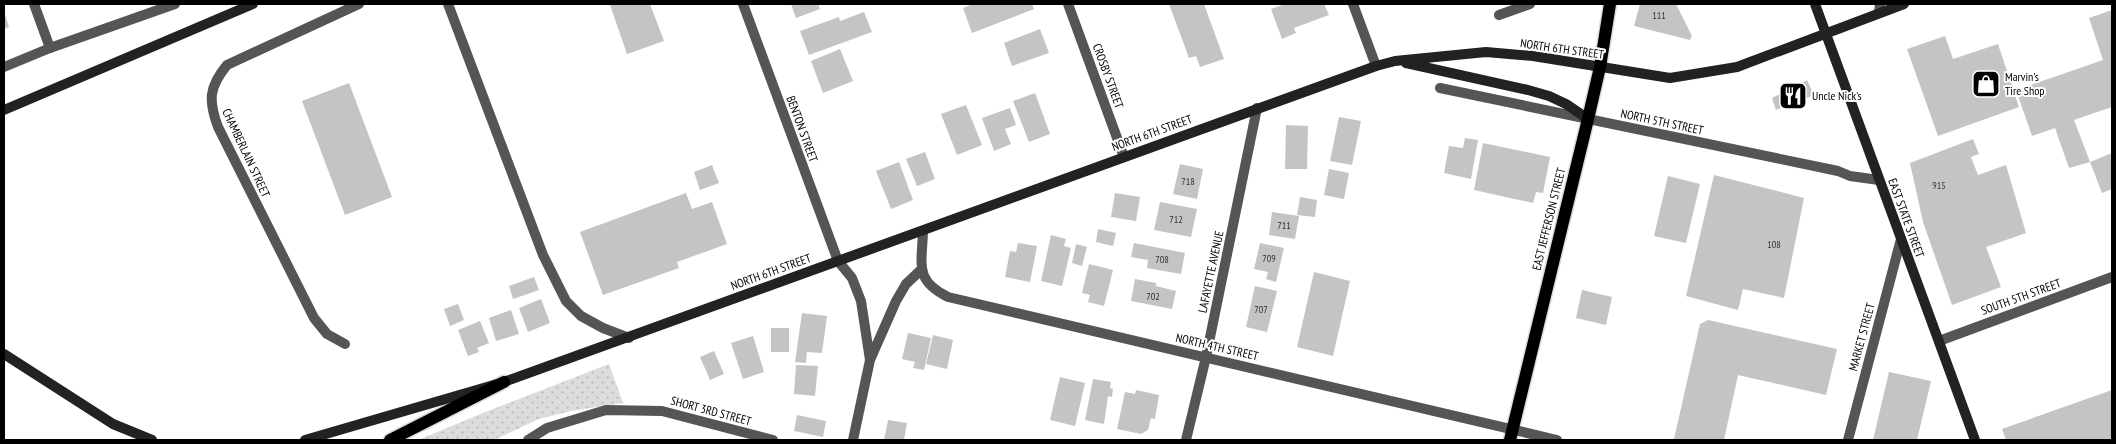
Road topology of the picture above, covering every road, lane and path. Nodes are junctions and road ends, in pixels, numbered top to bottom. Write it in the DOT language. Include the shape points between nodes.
graph roads {
  1 [pos="34,4"];
  2 [pos="175,4"];
  3 [pos="253,4"];
  4 [pos="359,4"];
  5 [pos="448,4"];
  6 [pos="743,4"];
  7 [pos="1068,4"];
  8 [pos="1353,4"];
  9 [pos="1530,4"];
  10 [pos="1610,4"];
  11 [pos="1815,4"];
  12 [pos="1904,4"];
  13 [pos="1880,8"];
  14 [pos="1499,15"];
  15 [pos="1826,33"];
  16 [pos="50,48"];
  17 [pos="1395,60"];
  18 [pos="1376,66"];
  19 [pos="4,67"];
  20 [pos="1600,67"];
  21 [pos="1440,88"];
  22 [pos="1257,108"];
  23 [pos="4,110"];
  24 [pos="1588,119"];
  25 [pos="1124,157"];
  26 [pos="1879,180"];
  27 [pos="923,231"];
  28 [pos="1901,239"];
  29 [pos="838,262"];
  30 [pos="922,269"];
  31 [pos="2112,277"];
  32 [pos="629,338"];
  33 [pos="1939,341"];
  34 [pos="345,344"];
  35 [pos="4,354"];
  36 [pos="1206,358"];
  37 [pos="870,360"];
  38 [pos="504,382"];
  39 [pos="1512,435"];
  40 [pos="152,440"];
  41 [pos="305,440"];
  42 [pos="390,440"];
  43 [pos="528,440"];
  44 [pos="773,440"];
  45 [pos="853,440"];
  46 [pos="1186,440"];
  47 [pos="1557,440"];
  48 [pos="1848,440"];
  49 [pos="1975,440"];
  1 -- 16 [label="street"];
  2 -- 16 [label="street"];
  3 -- 23 [label="main road"];
  4 -- 34 [label="street, CHAMBERLAIN STREET" via="228,65 217,78 211,95 218,127 314,318 327,334"];
  5 -- 32 [label="street" via="543,255 566,301 581,316"];
  6 -- 29 [label="street, BENTON STREET"];
  7 -- 25 [label="street, CROSBY STREET"];
  8 -- 18 [label="street"];
  9 -- 14 [label="street"];
  10 -- 20 [label="main road, EAST JEFFERSON STREET"];
  11 -- 15 [label="main road, EAST STATE STREET"];
  12 -- 13 [label="main road, NORTH 6TH STREET"];
  13 -- 15 [label="main road, NORTH 6TH STREET"];
  15 -- 20 [label="main road, NORTH 6TH STREET" via="1737,67 1670,78"];
  15 -- 26 [label="main road, EAST STATE STREET"];
  16 -- 19 [label="street"];
  17 -- 18 [label="main road, NORTH 6TH STREET"];
  17 -- 20 [label="main road, NORTH 6TH STREET" via="1486,52"];
  17 -- 24 [label="main road" via="1528,90 1566,104"];
  18 -- 22 [label="main road, NORTH 6TH STREET"];
  20 -- 24 [label="main road, EAST JEFFERSON STREET"];
  21 -- 24 [label="street, NORTH 5TH STREET"];
  22 -- 25 [label="main road, NORTH 6TH STREET"];
  22 -- 36 [label="street, LAFAYETTE AVENUE"];
  24 -- 26 [label="street, NORTH 5TH STREET"];
  24 -- 39 [label="main road, EAST JEFFERSON STREET"];
  25 -- 27 [label="main road, NORTH 6TH STREET"];
  26 -- 28 [label="main road, EAST STATE STREET"];
  27 -- 29 [label="main road, NORTH 6TH STREET"];
  27 -- 30 [label="street"];
  28 -- 33 [label="main road, EAST STATE STREET"];
  28 -- 48 [label="street, MARKET STREET"];
  29 -- 32 [label="main road, NORTH 6TH STREET"];
  29 -- 37 [label="street, BENTON STREET" via="852,278 861,301"];
  30 -- 36 [label="street, NORTH 4TH STREET" via="932,289 948,297"];
  30 -- 37 [label="street" via="906,284 896,301"];
  31 -- 33 [label="street, SOUTH 5TH STREET"];
  32 -- 38 [label="main road, NORTH 6TH STREET"];
  33 -- 49 [label="main road, EAST STATE STREET"];
  35 -- 40 [label="main road" via="113,424"];
  36 -- 39 [label="street, NORTH 4TH STREET"];
  36 -- 46 [label="street, LAFAYETTE AVENUE"];
  37 -- 45 [label="street"];
  38 -- 41 [label="main road, NORTH 6TH STREET"];
  38 -- 42 [label="main road"];
  39 -- 47 [label="street, NORTH 4TH STREET"];
  43 -- 44 [label="street, SHORT 3RD STREET" via="547,428 606,410 662,411"];
}
